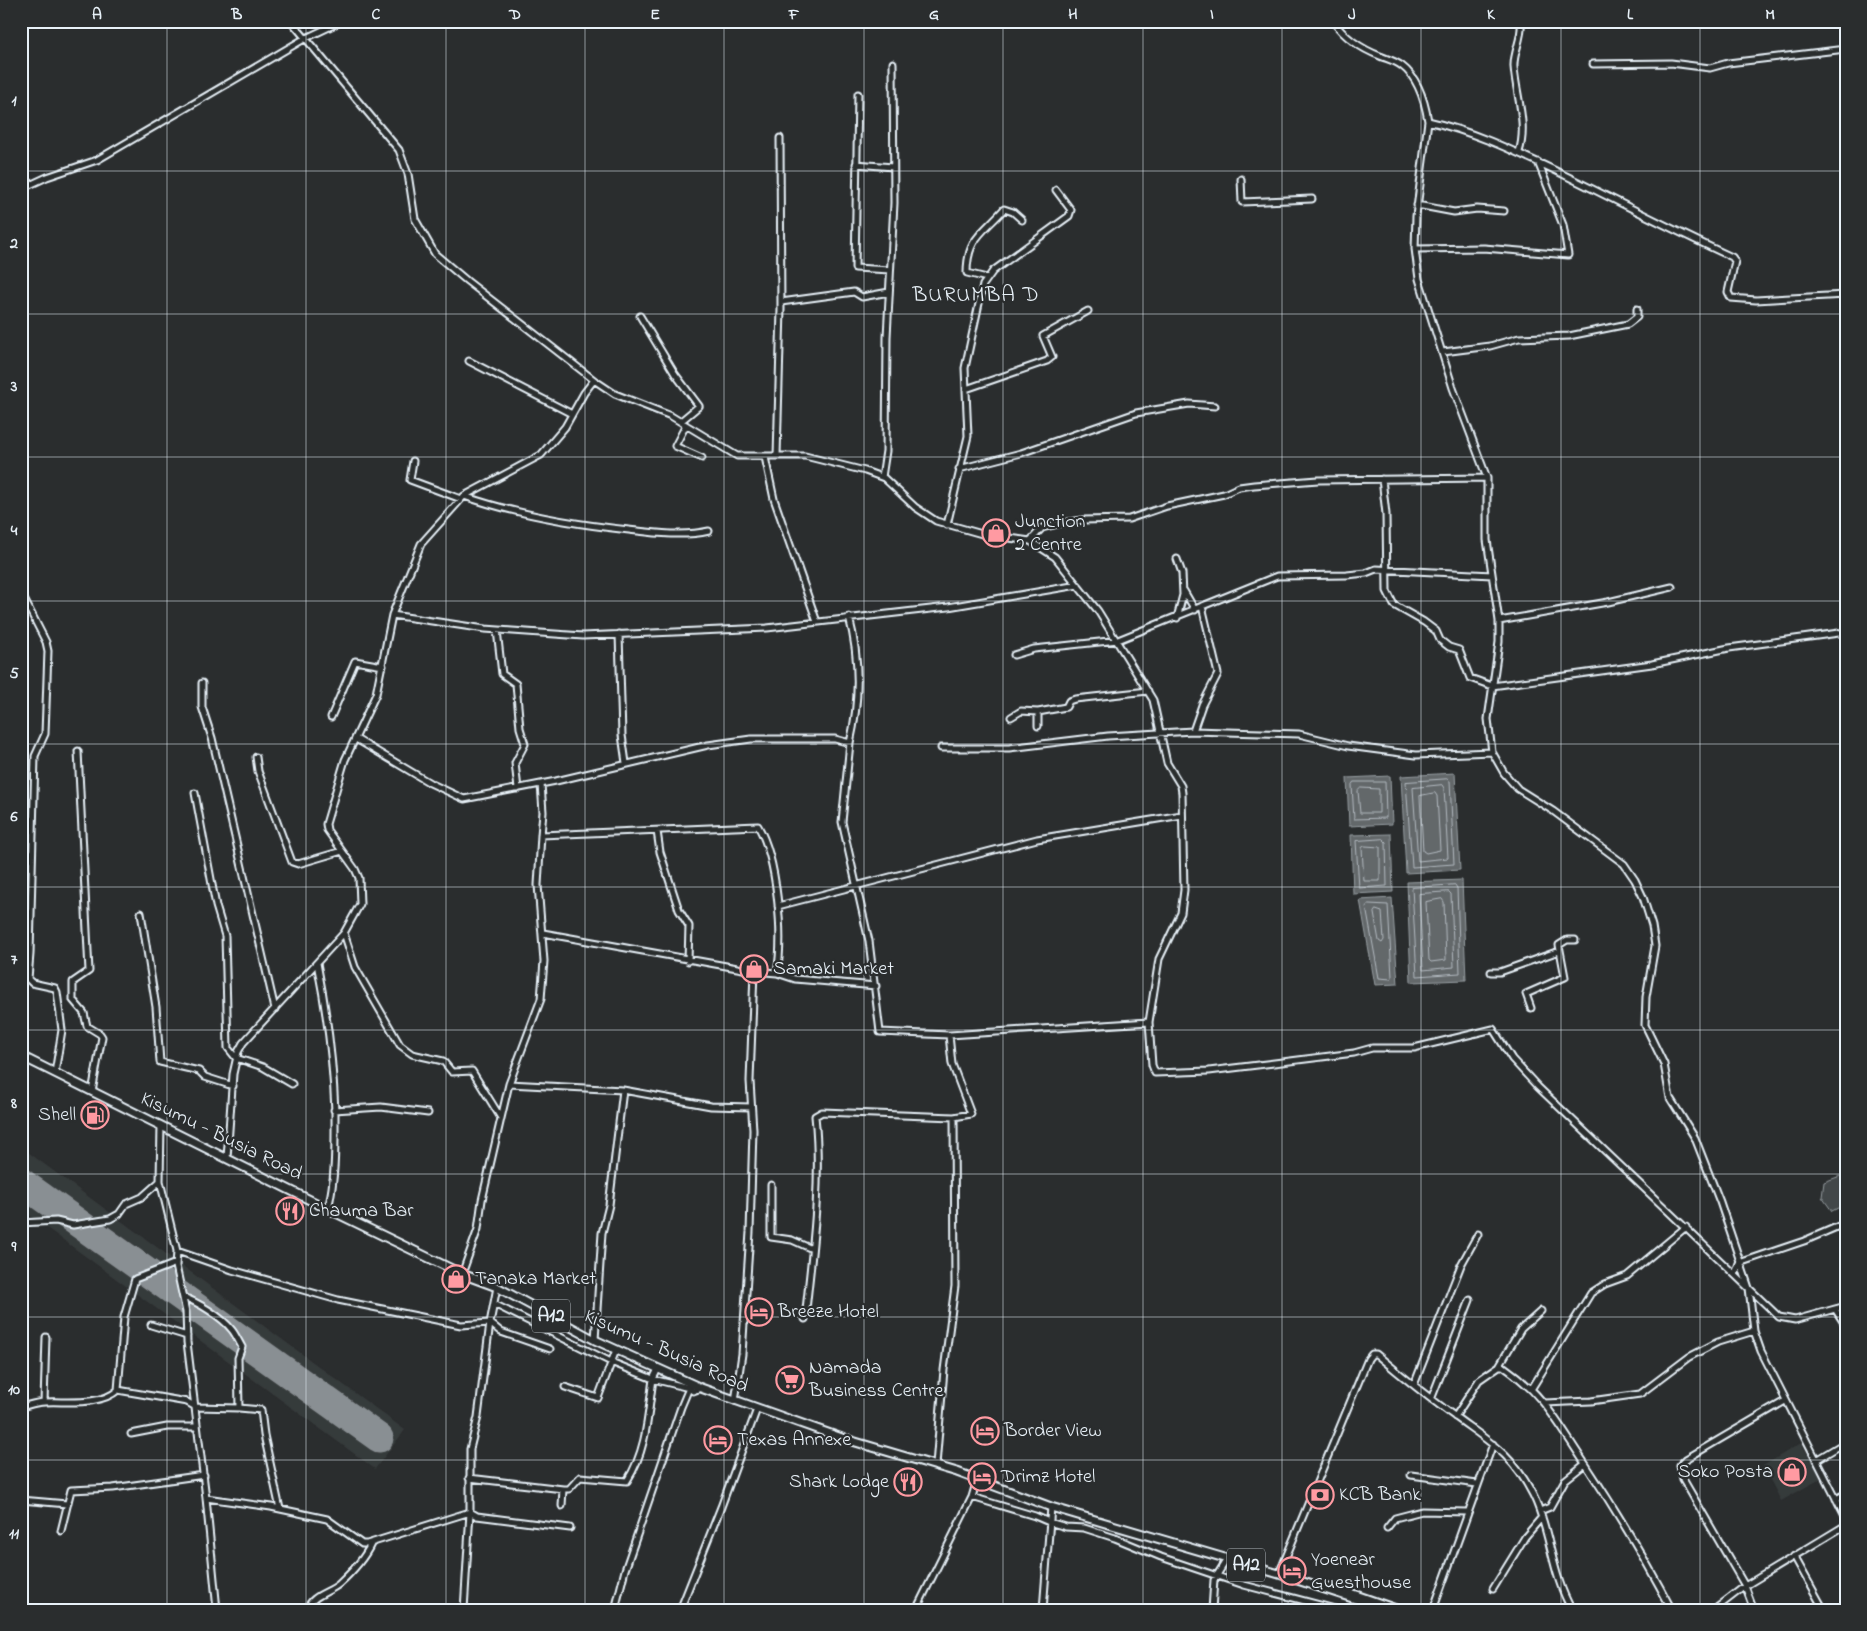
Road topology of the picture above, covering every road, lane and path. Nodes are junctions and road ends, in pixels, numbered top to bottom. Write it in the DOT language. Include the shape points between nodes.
graph roads {
  1 [pos="291,21"];
  2 [pos="342,21"];
  3 [pos="1333,21"];
  4 [pos="1521,21"];
  5 [pos="304,39"];
  6 [pos="1846,49"];
  7 [pos="893,63"];
  8 [pos="1593,64"];
  9 [pos="858,94"];
  10 [pos="1428,121"];
  11 [pos="780,138"];
  12 [pos="1519,152"];
  13 [pos="1538,162"];
  14 [pos="856,164"];
  15 [pos="893,167"];
  16 [pos="1241,179"];
  17 [pos="21,189"];
  18 [pos="1056,190"];
  19 [pos="1312,200"];
  20 [pos="1417,205"];
  21 [pos="1504,211"];
  22 [pos="1022,220"];
  23 [pos="1415,249"];
  24 [pos="890,270"];
  25 [pos="987,278"];
  26 [pos="889,292"];
  27 [pos="1846,295"];
  28 [pos="781,302"];
  29 [pos="1638,309"];
  30 [pos="1088,310"];
  31 [pos="640,316"];
  32 [pos="1443,352"];
  33 [pos="469,361"];
  34 [pos="594,380"];
  35 [pos="966,389"];
  36 [pos="1215,406"];
  37 [pos="572,414"];
  38 [pos="681,421"];
  39 [pos="686,425"];
  40 [pos="777,456"];
  41 [pos="765,457"];
  42 [pos="702,458"];
  43 [pos="413,461"];
  44 [pos="959,469"];
  45 [pos="882,477"];
  46 [pos="1487,478"];
  47 [pos="1382,479"];
  48 [pos="462,497"];
  49 [pos="947,525"];
  50 [pos="709,531"];
  51 [pos="1030,541"];
  52 [pos="1177,559"];
  53 [pos="1388,569"];
  54 [pos="1492,575"];
  55 [pos="1078,585"];
  56 [pos="1182,586"];
  57 [pos="1672,587"];
  58 [pos="21,593"];
  59 [pos="1202,606"];
  60 [pos="1195,610"];
  61 [pos="392,616"];
  62 [pos="849,617"];
  63 [pos="1177,618"];
  64 [pos="1499,621"];
  65 [pos="817,622"];
  66 [pos="497,630"];
  67 [pos="1846,632"];
  68 [pos="619,634"];
  69 [pos="1118,640"];
  70 [pos="1014,655"];
  71 [pos="383,666"];
  72 [pos="202,683"];
  73 [pos="1492,686"];
  74 [pos="1148,691"];
  75 [pos="1038,712"];
  76 [pos="331,716"];
  77 [pos="1011,717"];
  78 [pos="1038,726"];
  79 [pos="1192,731"];
  80 [pos="1160,732"];
  81 [pos="356,739"];
  82 [pos="850,743"];
  83 [pos="941,748"];
  84 [pos="78,751"];
  85 [pos="1492,752"];
  86 [pos="256,757"];
  87 [pos="626,763"];
  88 [pos="541,784"];
  89 [pos="518,788"];
  90 [pos="194,793"];
  91 [pos="1182,816"];
  92 [pos="657,831"];
  93 [pos="541,835"];
  94 [pos="342,852"];
  95 [pos="858,888"];
  96 [pos="778,906"];
  97 [pos="141,913"];
  98 [pos="344,933"];
  99 [pos="542,933"];
  100 [pos="1574,940"];
  101 [pos="1559,951"];
  102 [pos="688,960"];
  103 [pos="317,963"];
  104 [pos="754,971"];
  105 [pos="1491,972"];
  106 [pos="777,973"];
  107 [pos="876,986"];
  108 [pos="1530,1008"];
  109 [pos="275,1009"];
  110 [pos="1149,1022"];
  111 [pos="949,1035"];
  112 [pos="21,1056"];
  113 [pos="236,1058"];
  114 [pos="55,1073"];
  115 [pos="292,1084"];
  116 [pos="509,1084"];
  117 [pos="233,1086"];
  118 [pos="623,1090"];
  119 [pos="92,1092"];
  120 [pos="751,1106"];
  121 [pos="334,1110"];
  122 [pos="428,1113"];
  123 [pos="954,1117"];
  124 [pos="501,1118"];
  125 [pos="161,1125"];
  126 [pos="227,1158"];
  127 [pos="160,1181"];
  128 [pos="771,1185"];
  129 [pos="328,1209"];
  130 [pos="21,1223"];
  131 [pos="1846,1223"];
  132 [pos="1686,1227"];
  133 [pos="1478,1234"];
  134 [pos="812,1249"];
  135 [pos="177,1251"];
  136 [pos="176,1263"];
  137 [pos="1739,1263"];
  138 [pos="462,1274"];
  139 [pos="1735,1274"];
  140 [pos="497,1287"];
  141 [pos="1749,1288"];
  142 [pos="183,1297"];
  143 [pos="1470,1300"];
  144 [pos="494,1304"];
  145 [pos="1846,1306"];
  146 [pos="1835,1309"];
  147 [pos="1542,1310"];
  148 [pos="805,1319"];
  149 [pos="490,1323"];
  150 [pos="152,1325"];
  151 [pos="1846,1326"];
  152 [pos="1754,1331"];
  153 [pos="187,1336"];
  154 [pos="46,1337"];
  155 [pos="595,1340"];
  156 [pos="550,1349"];
  157 [pos="616,1350"];
  158 [pos="611,1362"];
  159 [pos="1499,1366"];
  160 [pos="658,1369"];
  161 [pos="653,1379"];
  162 [pos="1414,1385"];
  163 [pos="565,1387"];
  164 [pos="689,1388"];
  165 [pos="701,1388"];
  166 [pos="1532,1388"];
  167 [pos="118,1390"];
  168 [pos="1432,1397"];
  169 [pos="736,1401"];
  170 [pos="1785,1401"];
  171 [pos="44,1402"];
  172 [pos="1545,1403"];
  173 [pos="21,1407"];
  174 [pos="196,1407"];
  175 [pos="239,1408"];
  176 [pos="757,1409"];
  177 [pos="1456,1417"];
  178 [pos="197,1427"];
  179 [pos="131,1434"];
  180 [pos="1846,1442"];
  181 [pos="1493,1444"];
  182 [pos="1816,1460"];
  183 [pos="1585,1464"];
  184 [pos="936,1465"];
  185 [pos="204,1475"];
  186 [pos="1411,1475"];
  187 [pos="469,1478"];
  188 [pos="977,1480"];
  189 [pos="1477,1484"];
  190 [pos="562,1489"];
  191 [pos="1846,1494"];
  192 [pos="972,1497"];
  193 [pos="206,1498"];
  194 [pos="1836,1499"];
  195 [pos="21,1500"];
  196 [pos="67,1504"];
  197 [pos="562,1506"];
  198 [pos="1051,1507"];
  199 [pos="280,1509"];
  200 [pos="470,1512"];
  201 [pos="1467,1512"];
  202 [pos="1541,1514"];
  203 [pos="1846,1518"];
  204 [pos="1049,1522"];
  205 [pos="1846,1525"];
  206 [pos="570,1528"];
  207 [pos="1387,1528"];
  208 [pos="61,1530"];
  209 [pos="372,1544"];
  210 [pos="1794,1556"];
  211 [pos="1227,1559"];
  212 [pos="1279,1574"];
  213 [pos="1216,1576"];
  214 [pos="1744,1586"];
  215 [pos="1325,1589"];
  216 [pos="1493,1589"];
  217 [pos="1211,1608"];
  218 [pos="217,1610"];
  219 [pos="307,1610"];
  220 [pos="464,1610"];
  221 [pos="615,1610"];
  222 [pos="680,1610"];
  223 [pos="916,1610"];
  224 [pos="1043,1610"];
  225 [pos="1204,1610"];
  226 [pos="1339,1610"];
  227 [pos="1389,1610"];
  228 [pos="1402,1610"];
  229 [pos="1432,1610"];
  230 [pos="1572,1610"];
  231 [pos="1672,1610"];
  232 [pos="1714,1610"];
  233 [pos="1754,1610"];
  234 [pos="1824,1610"];
  1 -- 5 [label="street"];
  2 -- 5 [label="street"];
  3 -- 10 [label="street" via="1353,42 1400,64 1411,74"];
  4 -- 12 [label="street" via="1521,39 1514,69 1522,122"];
  5 -- 17 [label="street" via="97,160"];
  5 -- 34 [label="street" via="399,150 408,174 415,219 435,254"];
  6 -- 8 [label="street" via="1757,58 1712,68 1671,63"];
  7 -- 15 [label="street"];
  9 -- 14 [label="street"];
  10 -- 12 [label="street"];
  10 -- 20 [label="street"];
  11 -- 28 [label="street"];
  12 -- 13 [label="street"];
  13 -- 23 [label="street" via="1563,225 1568,255 1468,247"];
  13 -- 27 [label="street" via="1734,258 1728,292 1732,298 1756,300"];
  14 -- 15 [label="street"];
  14 -- 24 [label="street" via="855,268"];
  15 -- 24 [label="street"];
  16 -- 19 [label="street" via="1242,202"];
  18 -- 25 [label="street" via="1070,210 1069,216 1030,242"];
  20 -- 21 [label="street" via="1454,212 1478,209"];
  20 -- 23 [label="street"];
  22 -- 25 [label="street" via="1004,209 975,240 968,254 967,273"];
  23 -- 32 [label="street" via="1419,279"];
  24 -- 26 [label="street"];
  25 -- 35 [label="street" via="968,348"];
  26 -- 28 [label="street" via="862,297 854,292"];
  26 -- 45 [label="street" via="886,451"];
  28 -- 40 [label="street"];
  29 -- 32 [label="street" via="1637,317 1628,324 1569,336 1513,339 1490,346"];
  30 -- 35 [label="street" via="1043,336 1052,357 1046,361"];
  31 -- 38 [label="street" via="675,374 699,406"];
  32 -- 46 [label="street"];
  33 -- 37 [label="street"];
  34 -- 37 [label="street"];
  34 -- 38 [label="street" via="615,394"];
  35 -- 44 [label="street" via="968,436"];
  36 -- 44 [label="street" via="1189,404 1136,413 1044,446"];
  37 -- 48 [label="street" via="554,442 541,455"];
  38 -- 39 [label="street"];
  39 -- 41 [label="street" via="737,456"];
  39 -- 42 [label="street" via="675,446"];
  40 -- 41 [label="street"];
  40 -- 45 [label="street" via="806,456"];
  41 -- 65 [label="street" via="774,499"];
  43 -- 48 [label="street" via="410,480"];
  44 -- 49 [label="street"];
  45 -- 49 [label="street" via="915,507"];
  46 -- 47 [label="street"];
  46 -- 54 [label="street" via="1487,540"];
  47 -- 51 [label="street" via="1318,480 1239,487 1130,519 1083,520 1042,528"];
  47 -- 53 [label="street"];
  48 -- 50 [label="street" via="519,514 567,523 680,534"];
  48 -- 61 [label="street" via="422,544"];
  49 -- 51 [label="street"];
  51 -- 55 [label="street" via="1055,557"];
  52 -- 56 [label="street"];
  53 -- 54 [label="street"];
  53 -- 59 [label="street" via="1338,575 1277,576"];
  53 -- 73 [label="street" via="1388,591 1394,605 1436,631 1440,640 1449,647 1459,650 1470,678"];
  54 -- 64 [label="street"];
  55 -- 62 [label="street" via="948,607"];
  55 -- 69 [label="street"];
  56 -- 60 [label="street"];
  56 -- 63 [label="street"];
  57 -- 64 [label="street"];
  58 -- 114 [label="street" via="48,651 45,734 35,756 28,979 32,983 55,988 57,992 62,1030"];
  59 -- 60 [label="street"];
  59 -- 79 [label="street" via="1218,674"];
  60 -- 63 [label="street"];
  61 -- 66 [label="street"];
  61 -- 71 [label="street"];
  62 -- 65 [label="street"];
  62 -- 82 [label="street" via="858,668 858,708"];
  63 -- 69 [label="street"];
  64 -- 73 [label="street"];
  65 -- 68 [label="street" via="767,628"];
  66 -- 68 [label="street" via="583,636"];
  66 -- 89 [label="street" via="502,674 516,684 520,728 525,739 524,750 515,764"];
  67 -- 73 [label="street"];
  68 -- 87 [label="street"];
  69 -- 70 [label="street" via="1034,649"];
  69 -- 74 [label="street"];
  71 -- 76 [label="street" via="355,661"];
  71 -- 81 [label="street" via="376,694"];
  72 -- 109 [label="street" via="202,708 212,738"];
  73 -- 85 [label="street" via="1488,719"];
  74 -- 75 [label="street" via="1075,699 1068,701 1066,707"];
  74 -- 80 [label="street"];
  75 -- 77 [label="street" via="1021,711"];
  75 -- 78 [label="street"];
  79 -- 80 [label="street"];
  79 -- 85 [label="street" via="1299,734 1348,746 1416,755"];
  80 -- 83 [label="street" via="1009,748"];
  80 -- 91 [label="street" via="1167,763 1181,786"];
  81 -- 89 [label="street" via="461,799"];
  81 -- 94 [label="street" via="345,760 326,824"];
  82 -- 87 [label="street" via="835,739 751,739"];
  82 -- 95 [label="street" via="842,822"];
  84 -- 119 [label="street" via="89,971 73,982 73,1000 84,1013 87,1026 102,1037"];
  85 -- 137 [label="street" via="1518,789 1624,864 1635,880 1652,926 1654,946 1645,1025 1664,1064 1670,1098 1696,1138 1704,1158"];
  86 -- 94 [label="street" via="258,771 292,862 298,864"];
  87 -- 88 [label="street"];
  88 -- 89 [label="street"];
  88 -- 93 [label="street"];
  90 -- 113 [label="street" via="225,936 228,1048"];
  91 -- 95 [label="street" via="1029,841"];
  91 -- 110 [label="street" via="1184,890 1181,913 1159,959"];
  92 -- 93 [label="street"];
  92 -- 96 [label="street" via="758,826 765,838"];
  92 -- 102 [label="street" via="660,852 679,910 689,926"];
  93 -- 99 [label="street" via="538,885"];
  94 -- 98 [label="street" via="355,869 360,891 360,904"];
  95 -- 96 [label="street"];
  95 -- 107 [label="street"];
  96 -- 106 [label="street"];
  97 -- 117 [label="street" via="156,1007 160,1062 199,1071 205,1078"];
  98 -- 103 [label="street"];
  98 -- 124 [label="street" via="355,967 400,1045 412,1054 443,1061 452,1072 472,1071"];
  99 -- 102 [label="street"];
  99 -- 116 [label="street" via="544,982 541,999"];
  100 -- 101 [label="street" via="1559,945"];
  101 -- 105 [label="street" via="1500,972"];
  101 -- 108 [label="street" via="1565,976 1526,994"];
  102 -- 104 [label="street"];
  103 -- 109 [label="street"];
  103 -- 121 [label="street" via="330,1040"];
  104 -- 106 [label="street"];
  104 -- 120 [label="street"];
  106 -- 107 [label="street" via="795,979"];
  107 -- 111 [label="street" via="880,1032"];
  109 -- 113 [label="street" via="243,1043"];
  110 -- 111 [label="street"];
  110 -- 132 [label="street" via="1153,1072 1159,1074 1209,1071 1372,1048 1414,1048 1493,1029 1512,1059 1538,1086"];
  111 -- 123 [label="street" via="952,1064 972,1112"];
  112 -- 114 [label="highway, Kisumu - Busia Road / A12"];
  113 -- 115 [label="street" via="263,1067"];
  113 -- 117 [label="street"];
  114 -- 119 [label="highway, Kisumu - Busia Road / A12"];
  116 -- 118 [label="street"];
  116 -- 124 [label="street"];
  117 -- 126 [label="street"];
  118 -- 120 [label="street" via="711,1106"];
  118 -- 155 [label="street" via="609,1206 602,1233"];
  119 -- 125 [label="highway, Kisumu - Busia Road / A12"];
  120 -- 169 [label="street" via="749,1242"];
  121 -- 122 [label="street" via="381,1107"];
  121 -- 129 [label="street" via="335,1182"];
  123 -- 134 [label="street" via="817,1114"];
  123 -- 184 [label="street" via="955,1286"];
  124 -- 138 [label="street" via="478,1229"];
  125 -- 126 [label="highway, Kisumu - Busia Road / A12"];
  125 -- 127 [label="street"];
  126 -- 129 [label="highway, Kisumu - Busia Road / A12"];
  127 -- 130 [label="street" via="110,1219 73,1225"];
  127 -- 135 [label="street"];
  128 -- 134 [label="street" via="771,1237 792,1240"];
  129 -- 138 [label="highway, Kisumu - Busia Road / A12"];
  131 -- 137 [label="street"];
  132 -- 139 [label="street"];
  132 -- 166 [label="street" via="1627,1276 1591,1293"];
  133 -- 162 [label="street" via="1461,1265"];
  134 -- 148 [label="street"];
  135 -- 136 [label="street"];
  135 -- 149 [label="street" via="338,1300 461,1325"];
  136 -- 142 [label="street"];
  136 -- 167 [label="street" via="135,1279 124,1317"];
  137 -- 139 [label="street"];
  137 -- 141 [label="street"];
  138 -- 140 [label="highway, Kisumu - Busia Road / A12"];
  139 -- 141 [label="street"];
  140 -- 144 [label="street"];
  140 -- 155 [label="highway, Kisumu - Busia Road / A12"];
  141 -- 146 [label="street" via="1779,1317 1786,1319 1809,1318"];
  141 -- 152 [label="street"];
  142 -- 153 [label="street"];
  142 -- 175 [label="street" via="225,1324 242,1347 238,1358"];
  143 -- 168 [label="street"];
  144 -- 149 [label="street"];
  144 -- 158 [label="street"];
  145 -- 146 [label="street"];
  146 -- 151 [label="street"];
  147 -- 159 [label="street" via="1521,1329"];
  149 -- 156 [label="street" via="501,1332"];
  149 -- 187 [label="street" via="478,1417 470,1449"];
  150 -- 153 [label="street"];
  152 -- 170 [label="street" via="1760,1351"];
  152 -- 172 [label="street" via="1718,1342 1689,1357 1640,1394"];
  153 -- 174 [label="street"];
  154 -- 171 [label="street"];
  155 -- 157 [label="highway, Kisumu - Busia Road / A12"];
  157 -- 158 [label="street"];
  157 -- 160 [label="highway, Kisumu - Busia Road / A12"];
  158 -- 161 [label="street"];
  158 -- 163 [label="street" via="598,1398"];
  159 -- 166 [label="street"];
  159 -- 177 [label="street" via="1479,1380"];
  160 -- 161 [label="street"];
  160 -- 165 [label="highway, Kisumu - Busia Road / A12"];
  161 -- 164 [label="street"];
  161 -- 190 [label="street" via="644,1443 627,1481 580,1477 569,1489"];
  162 -- 168 [label="street"];
  162 -- 212 [label="street" via="1372,1354"];
  164 -- 165 [label="street" via="693,1391"];
  164 -- 221 [label="street" via="668,1439"];
  165 -- 169 [label="highway, Kisumu - Busia Road / A12"];
  166 -- 172 [label="street"];
  167 -- 171 [label="street" via="91,1401"];
  167 -- 174 [label="street" via="187,1402"];
  168 -- 177 [label="street"];
  169 -- 176 [label="highway, Kisumu - Busia Road / A12"];
  170 -- 182 [label="street"];
  170 -- 214 [label="street" via="1680,1465 1683,1479"];
  171 -- 173 [label="street"];
  172 -- 183 [label="street"];
  174 -- 175 [label="street"];
  174 -- 178 [label="street"];
  175 -- 199 [label="street" via="261,1410"];
  176 -- 184 [label="highway, Kisumu - Busia Road / A12"];
  176 -- 222 [label="street"];
  177 -- 181 [label="street"];
  178 -- 179 [label="street" via="167,1427"];
  178 -- 185 [label="street"];
  180 -- 182 [label="street"];
  181 -- 189 [label="street"];
  181 -- 202 [label="street" via="1520,1472"];
  182 -- 194 [label="street"];
  183 -- 202 [label="street" via="1565,1480 1550,1507"];
  183 -- 231 [label="street" via="1614,1507"];
  184 -- 188 [label="highway, Kisumu - Busia Road / A12"];
  185 -- 193 [label="street"];
  185 -- 196 [label="street" via="113,1488 78,1488 71,1490"];
  186 -- 189 [label="street"];
  187 -- 190 [label="street"];
  187 -- 200 [label="street"];
  188 -- 192 [label="street"];
  188 -- 198 [label="highway, Kisumu - Busia Road / A12"];
  189 -- 201 [label="street"];
  190 -- 197 [label="street"];
  191 -- 194 [label="street"];
  192 -- 204 [label="street"];
  192 -- 223 [label="street"];
  193 -- 199 [label="street"];
  193 -- 218 [label="street"];
  194 -- 203 [label="street"];
  195 -- 196 [label="street"];
  196 -- 208 [label="street"];
  198 -- 204 [label="street"];
  198 -- 211 [label="highway, Kisumu - Busia Road / A12"];
  199 -- 209 [label="street" via="334,1521 362,1544"];
  200 -- 206 [label="street" via="477,1516"];
  200 -- 209 [label="street"];
  200 -- 220 [label="street"];
  201 -- 207 [label="street" via="1422,1511 1394,1518"];
  201 -- 229 [label="street"];
  202 -- 216 [label="street"];
  202 -- 230 [label="street" via="1560,1584"];
  204 -- 213 [label="street" via="1116,1538"];
  204 -- 224 [label="street"];
  205 -- 210 [label="street"];
  209 -- 219 [label="street" via="340,1583 312,1599"];
  210 -- 214 [label="street"];
  210 -- 234 [label="street"];
  211 -- 212 [label="highway, A12"];
  211 -- 213 [label="street"];
  212 -- 215 [label="highway, A12"];
  213 -- 217 [label="street"];
  213 -- 226 [label="street"];
  214 -- 232 [label="street"];
  214 -- 233 [label="street"];
  215 -- 227 [label="highway, A12"];
  215 -- 228 [label="street" via="1333,1586"];
  217 -- 225 [label="street"];
}
